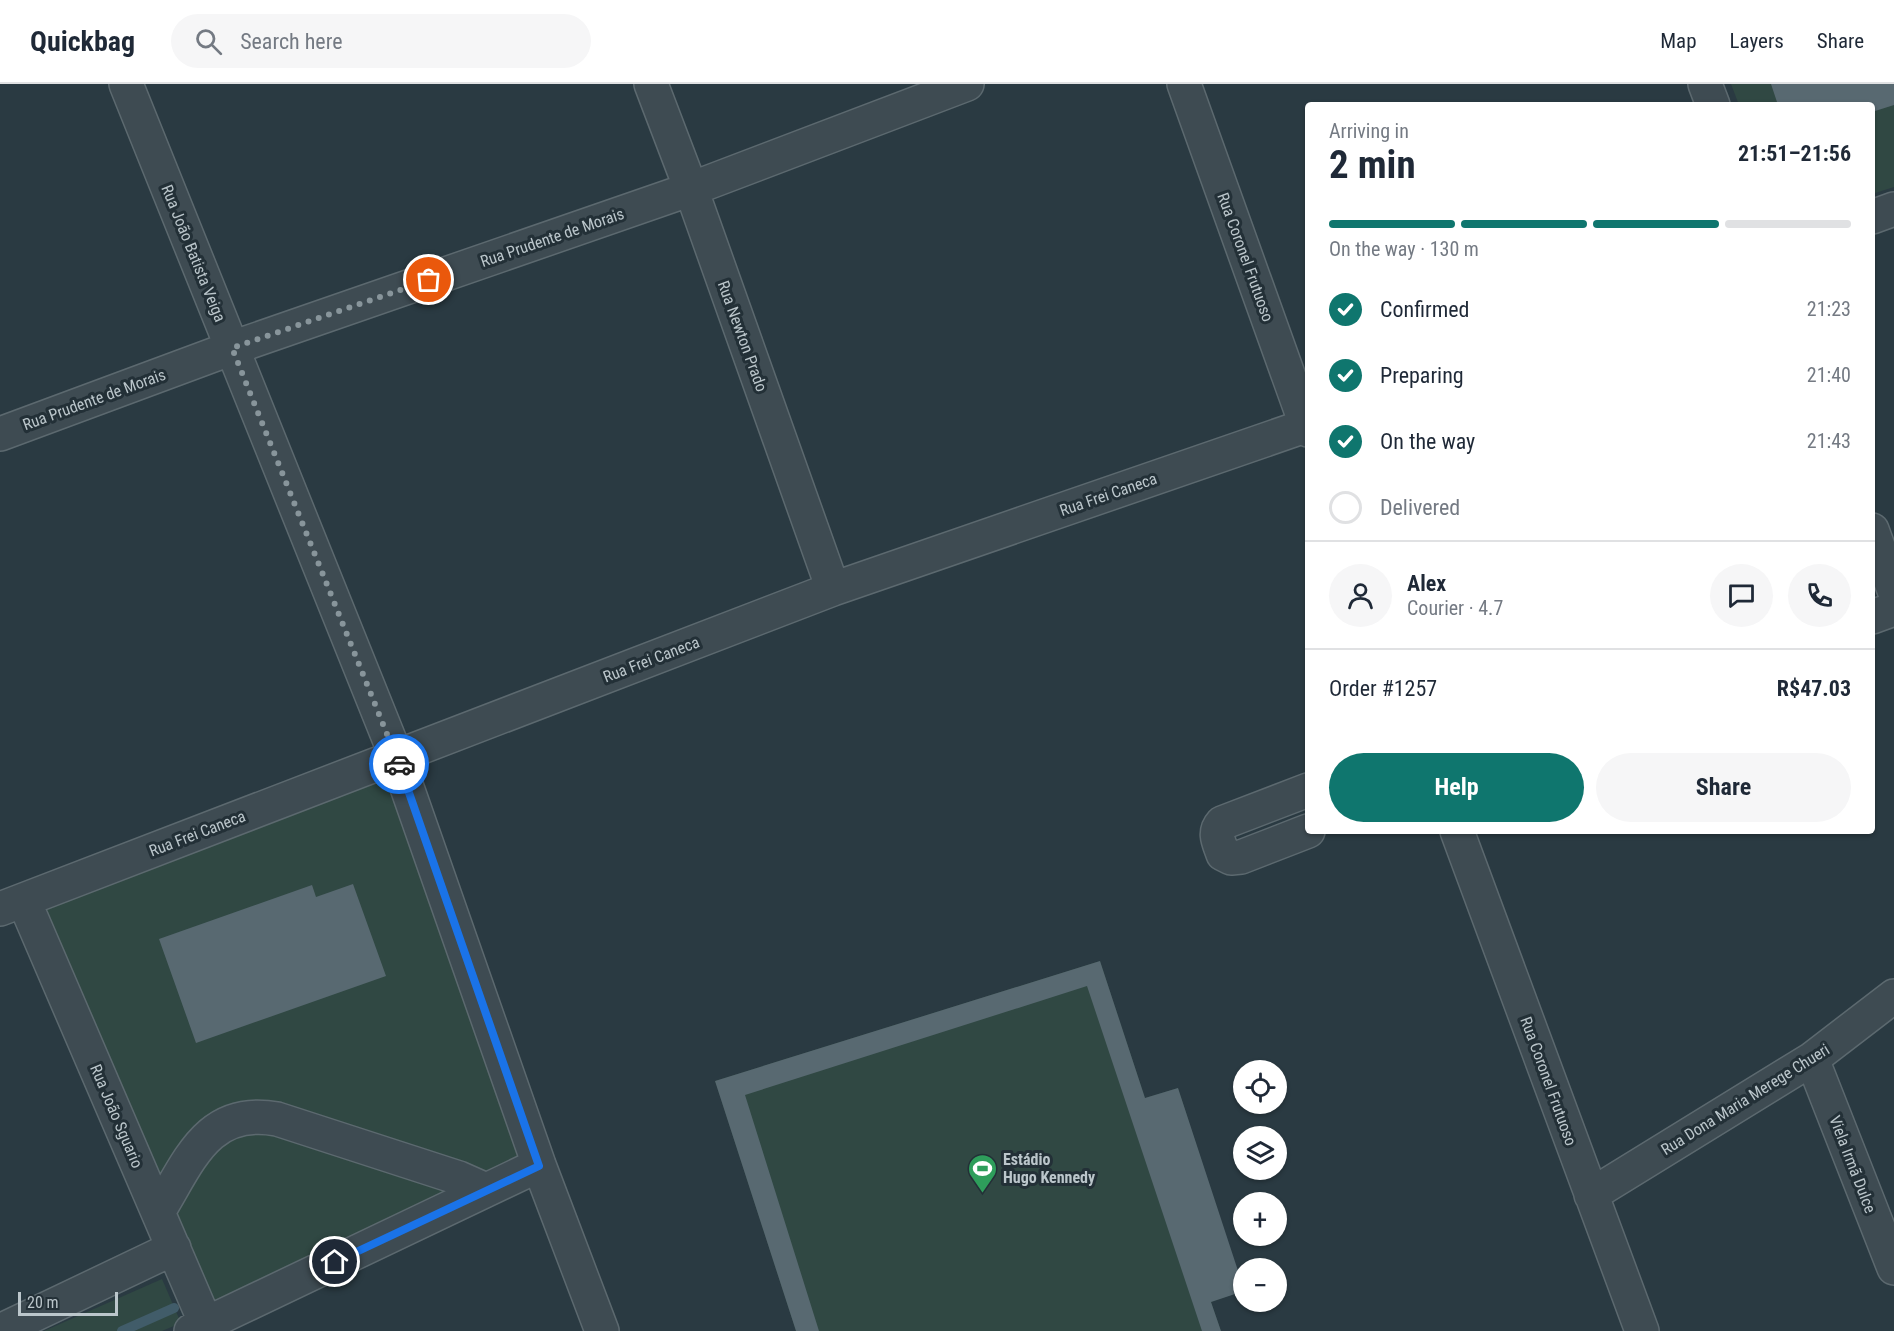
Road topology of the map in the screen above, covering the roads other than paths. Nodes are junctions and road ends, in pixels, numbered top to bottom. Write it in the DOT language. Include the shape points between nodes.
graph roads {
  1 [pos="126,84"];
  2 [pos="651,84"];
  3 [pos="967,84"];
  4 [pos="1184,84"];
  5 [pos="1705,84"];
  6 [pos="1712,102"];
  7 [pos="691,189"];
  8 [pos="1894,209"];
  9 [pos="1875,216"];
  10 [pos="232,348"];
  11 [pos="1305,421"];
  12 [pos="1305,428"];
  13 [pos="0,434"];
  14 [pos="1875,542"];
  15 [pos="1884,579"];
  16 [pos="833,589"];
  17 [pos="1894,609"];
  18 [pos="1875,616"];
  19 [pos="396,756"];
  20 [pos="1305,791"];
  21 [pos="1305,832"];
  22 [pos="1458,834"];
  23 [pos="12,905"];
  24 [pos="1894,996"];
  25 [pos="1812,1059"];
  26 [pos="539,1166"];
  27 [pos="486,1190"];
  28 [pos="1591,1195"];
  29 [pos="158,1212"];
  30 [pos="174,1248"];
  31 [pos="1894,1268"];
  32 [pos="202,1328"];
  33 [pos="0,1331"];
  34 [pos="602,1331"];
  35 [pos="1642,1331"];
  1 -- 10 [label="street, Rua João Batista Veiga"];
  2 -- 7 [label="street, Rua Newton Prado"];
  3 -- 7 [label="street, Rua Prudente de Morais"];
  4 -- 11 [label="street, Rua Coronel Frutuoso"];
  5 -- 6 [label="street"];
  7 -- 10 [label="street, Rua Prudente de Morais"];
  7 -- 16 [label="street, Rua Newton Prado"];
  8 -- 9 [label="street"];
  10 -- 13 [label="street, Rua Prudente de Morais"];
  10 -- 19 [label="street, Rua João Batista Veiga"];
  12 -- 16 [label="street, Rua Frei Caneca"];
  14 -- 15 [label="street"];
  16 -- 19 [label="street, Rua Frei Caneca"];
  17 -- 18 [label="street"];
  19 -- 23 [label="street, Rua Frei Caneca"];
  19 -- 26 [label="street, Rua João Batista Veiga"];
  20 -- 21 [label="street" via="1222,823 1216,836 1223,854 1232,858"];
  22 -- 28 [label="street, Rua Coronel Frutuoso"];
  23 -- 29 [label="street, Rua João Sguario"];
  24 -- 25 [label="street, Rua Dona Maria Merege Chueri"];
  25 -- 28 [label="street, Rua Dona Maria Merege Chueri"];
  25 -- 31 [label="street, Viela Irmã Dulce"];
  26 -- 27 [label="street"];
  26 -- 34 [label="street, Rua João Batista Veiga"];
  27 -- 29 [label="street" via="459,1178 256,1115 236,1118 201,1143"];
  27 -- 32 [label="street"];
  28 -- 35 [label="street, Rua Coronel Frutuoso"];
  29 -- 30 [label="street, Rua João Sguario"];
  30 -- 32 [label="street, Rua João Sguario"];
  30 -- 33 [label="street"];
}
